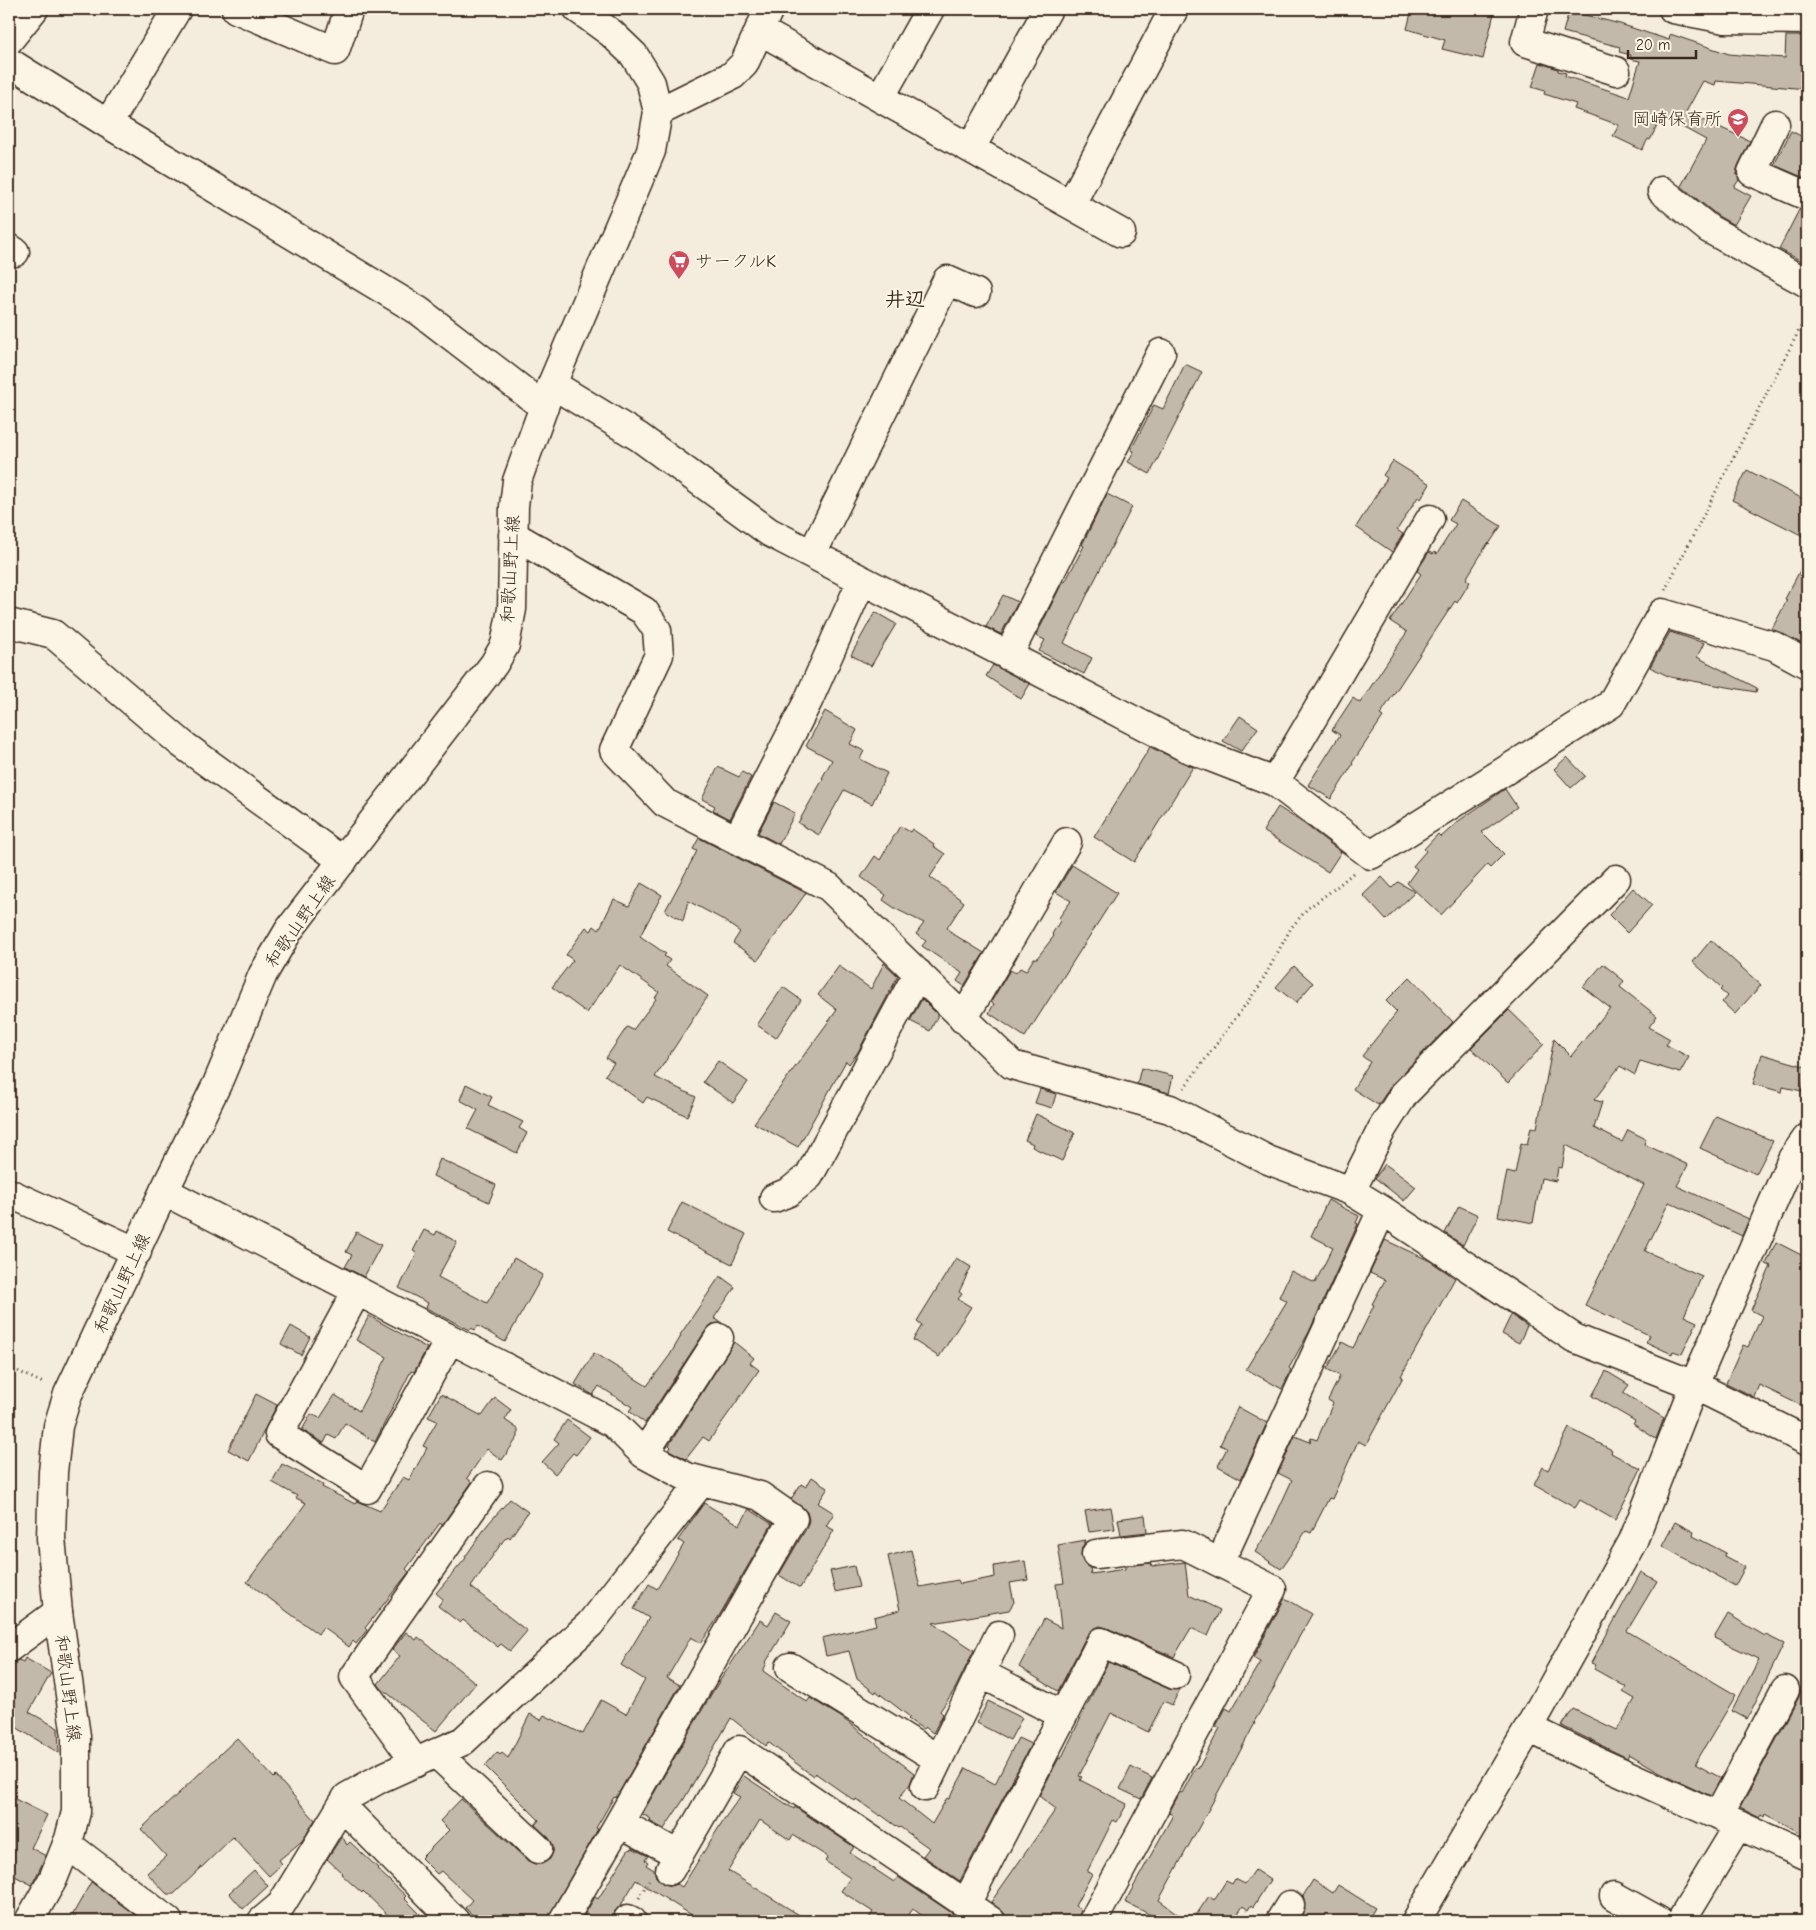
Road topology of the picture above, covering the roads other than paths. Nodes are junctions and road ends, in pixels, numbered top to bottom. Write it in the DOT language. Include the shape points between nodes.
graph roads {
  1 [pos="34,9"];
  2 [pos="177,9"];
  3 [pos="236,9"];
  4 [pos="349,9"];
  5 [pos="578,9"];
  6 [pos="930,9"];
  7 [pos="1048,9"];
  8 [pos="1174,9"];
  9 [pos="1534,9"];
  10 [pos="1673,9"];
  11 [pos="764,19"];
  12 [pos="1807,20"];
  13 [pos="9,40"];
  14 [pos="9,62"];
  15 [pos="1616,71"];
  16 [pos="880,98"];
  17 [pos="658,112"];
  18 [pos="108,124"];
  19 [pos="1775,124"];
  20 [pos="971,148"];
  21 [pos="1662,191"];
  22 [pos="1807,196"];
  23 [pos="1071,204"];
  24 [pos="1121,233"];
  25 [pos="1807,283"];
  26 [pos="976,293"];
  27 [pos="1160,353"];
  28 [pos="548,396"];
  29 [pos="1430,519"];
  30 [pos="513,535"];
  31 [pos="812,554"];
  32 [pos="862,580"];
  33 [pos="9,623"];
  34 [pos="1008,656"];
  35 [pos="1807,664"];
  36 [pos="1275,782"];
  37 [pos="737,840"];
  38 [pos="1067,842"];
  39 [pos="342,862"];
  40 [pos="1616,879"];
  41 [pos="918,973"];
  42 [pos="963,1019"];
  43 [pos="1807,1138"];
  44 [pos="164,1191"];
  45 [pos="1351,1191"];
  46 [pos="9,1194"];
  47 [pos="774,1198"];
  48 [pos="1382,1210"];
  49 [pos="137,1252"];
  50 [pos="357,1291"];
  51 [pos="720,1338"];
  52 [pos="450,1339"];
  53 [pos="1694,1385"];
  54 [pos="1807,1441"];
  55 [pos="644,1454"];
  56 [pos="702,1481"];
  57 [pos="488,1486"];
  58 [pos="1228,1545"];
  59 [pos="1096,1554"];
  60 [pos="58,1612"];
  61 [pos="999,1635"];
  62 [pos="9,1648"];
  63 [pos="790,1666"];
  64 [pos="980,1673"];
  65 [pos="1175,1675"];
  66 [pos="1785,1690"];
  67 [pos="1064,1715"];
  68 [pos="1529,1728"];
  69 [pos="426,1758"];
  70 [pos="938,1759"];
  71 [pos="925,1787"];
  72 [pos="342,1806"];
  73 [pos="1728,1820"];
  74 [pos="620,1824"];
  75 [pos="67,1844"];
  76 [pos="538,1849"];
  77 [pos="1807,1856"];
  78 [pos="1614,1896"];
  79 [pos="966,1904"];
  80 [pos="29,1921"];
  81 [pos="168,1921"];
  82 [pos="262,1921"];
  83 [pos="454,1921"];
  84 [pos="563,1921"];
  85 [pos="991,1921"];
  86 [pos="1093,1921"];
  87 [pos="1416,1921"];
  88 [pos="1658,1921"];
  89 [pos="1681,1921"];
  1 -- 13 [label="street"];
  2 -- 18 [label="street"];
  3 -- 4 [label="street" via="335,51"];
  5 -- 17 [label="street, 和歌山野上線" via="634,55 651,83"];
  6 -- 16 [label="street"];
  7 -- 20 [label="street"];
  8 -- 23 [label="street"];
  9 -- 15 [label="street" via="1525,42"];
  10 -- 12 [label="street" via="1725,19"];
  11 -- 16 [label="street"];
  11 -- 17 [label="street" via="744,64 733,76"];
  14 -- 18 [label="street"];
  16 -- 20 [label="street"];
  17 -- 28 [label="street, 和歌山野上線" via="651,151"];
  18 -- 28 [label="street" via="419,311"];
  19 -- 22 [label="street" via="1752,172"];
  20 -- 23 [label="street"];
  21 -- 25 [label="street" via="1709,229"];
  23 -- 24 [label="street"];
  26 -- 31 [label="street" via="946,280"];
  27 -- 34 [label="street"];
  28 -- 30 [label="street, 和歌山野上線" via="517,481"];
  28 -- 31 [label="street" via="639,437 769,532"];
  29 -- 36 [label="street"];
  30 -- 37 [label="street" via="644,611 657,630 658,655 614,750 665,803"];
  30 -- 39 [label="street, 和歌山野上線" via="512,609 505,645 494,664"];
  31 -- 32 [label="street"];
  32 -- 34 [label="street"];
  32 -- 37 [label="street" via="808,701"];
  33 -- 39 [label="street" via="53,634 182,744"];
  34 -- 36 [label="street" via="1187,748"];
  35 -- 36 [label="street" via="1774,646 1662,613 1611,704 1371,855"];
  37 -- 41 [label="street" via="829,887"];
  38 -- 42 [label="street"];
  39 -- 44 [label="street, 和歌山野上線" via="289,930 263,974 217,1084"];
  40 -- 45 [label="street" via="1404,1094 1382,1129"];
  41 -- 42 [label="street"];
  41 -- 47 [label="street" via="809,1176 789,1192"];
  42 -- 45 [label="street" via="1012,1065 1170,1109 1268,1160"];
  43 -- 53 [label="street" via="1792,1159"];
  44 -- 49 [label="street, 和歌山野上線"];
  44 -- 50 [label="street"];
  45 -- 48 [label="street"];
  46 -- 49 [label="street"];
  48 -- 53 [label="street" via="1574,1338"];
  48 -- 58 [label="street"];
  49 -- 60 [label="street, 和歌山野上線" via="68,1394 58,1426 51,1538"];
  50 -- 52 [label="street"];
  50 -- 52 [label="street" via="279,1434 367,1489"];
  51 -- 55 [label="street"];
  52 -- 55 [label="street" via="613,1423"];
  53 -- 54 [label="street"];
  53 -- 68 [label="street" via="1634,1541"];
  55 -- 56 [label="street"];
  56 -- 69 [label="street" via="590,1624 463,1741"];
  56 -- 74 [label="street" via="760,1496 793,1519"];
  57 -- 69 [label="street" via="354,1677"];
  59 -- 86 [label="street" via="1183,1544 1272,1589"];
  60 -- 62 [label="street"];
  60 -- 75 [label="street, 和歌山野上線" via="76,1736 76,1812"];
  61 -- 64 [label="street"];
  63 -- 70 [label="street"];
  64 -- 67 [label="street"];
  64 -- 70 [label="street"];
  65 -- 67 [label="street" via="1101,1642"];
  66 -- 73 [label="street"];
  67 -- 79 [label="street"];
  68 -- 73 [label="street"];
  68 -- 87 [label="street"];
  69 -- 72 [label="street" via="347,1797"];
  69 -- 76 [label="street"];
  70 -- 71 [label="street"];
  72 -- 82 [label="street" via="281,1905"];
  72 -- 83 [label="street"];
  73 -- 77 [label="street"];
  73 -- 89 [label="street"];
  74 -- 79 [label="street" via="671,1857 740,1750"];
  74 -- 84 [label="street"];
  75 -- 80 [label="street, 和歌山野上線" via="53,1879"];
  75 -- 81 [label="street"];
  78 -- 88 [label="street"];
  79 -- 85 [label="street"];
}
